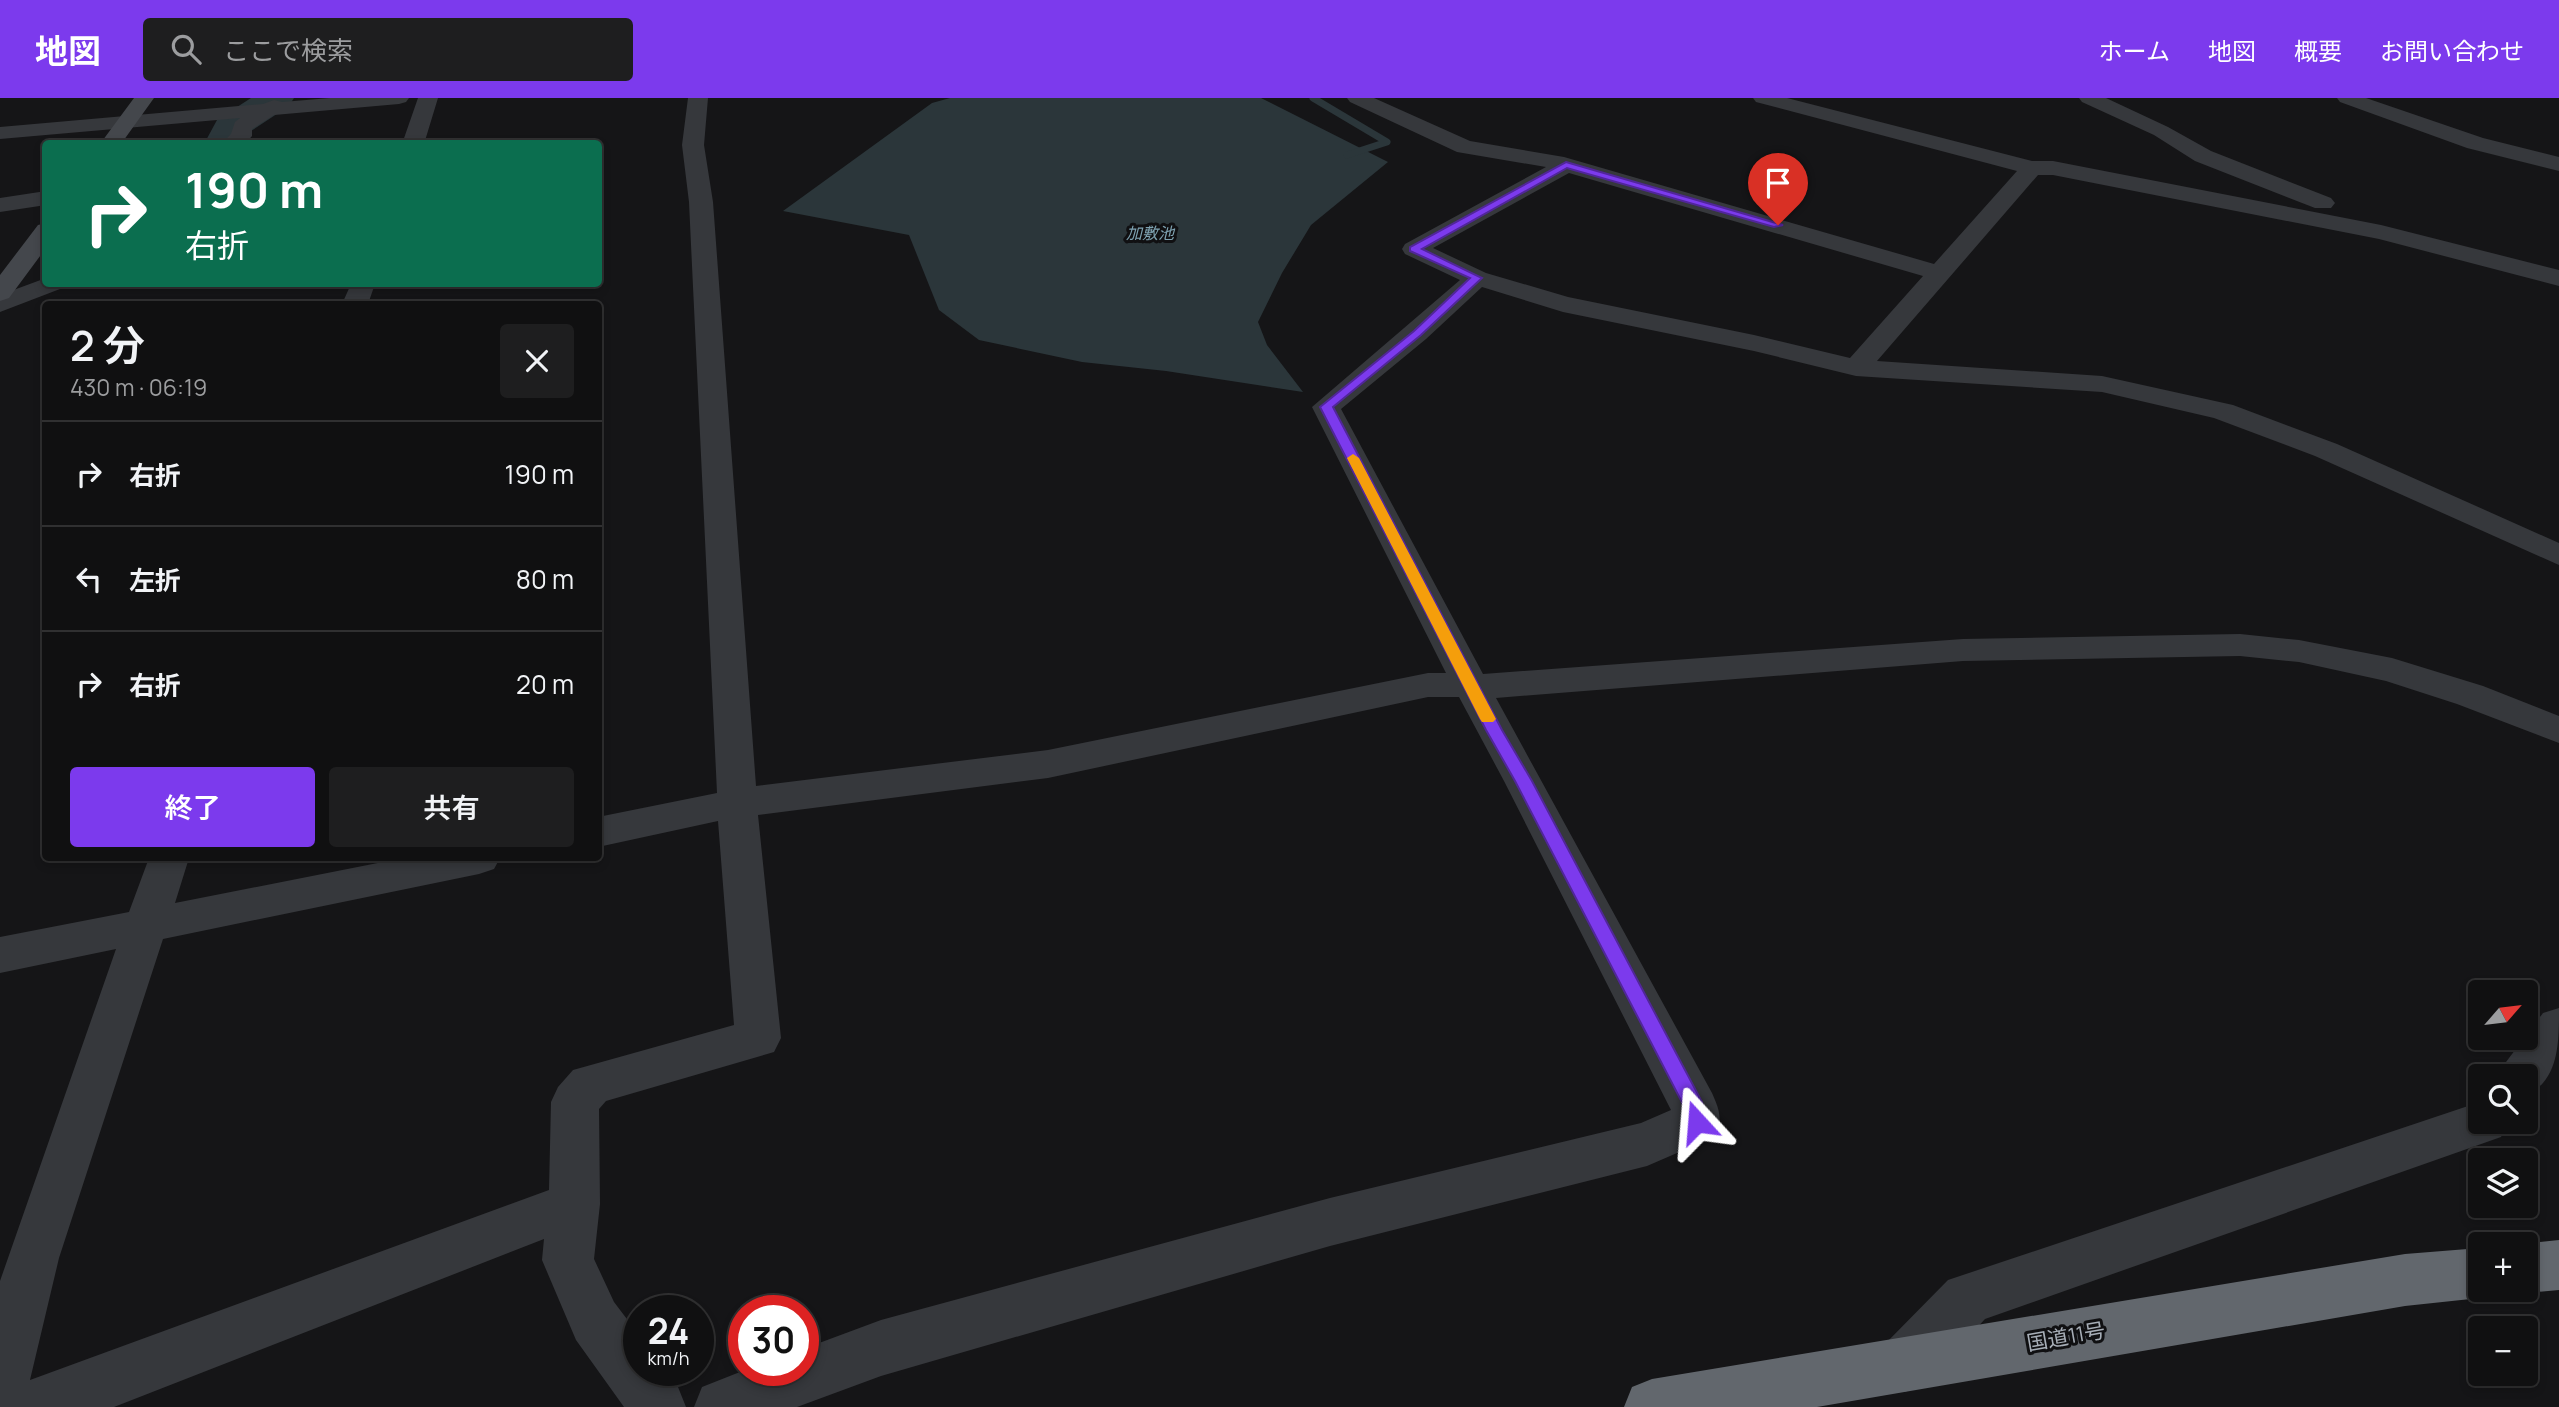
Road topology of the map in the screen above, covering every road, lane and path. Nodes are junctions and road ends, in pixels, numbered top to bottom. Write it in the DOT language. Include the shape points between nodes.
graph roads {
  1 [pos="144,98"];
  2 [pos="400,98"];
  3 [pos="428,98"];
  4 [pos="698,98"];
  5 [pos="1357,98"];
  6 [pos="1763,98"];
  7 [pos="2089,98"];
  8 [pos="2347,98"];
  9 [pos="266,107"];
  10 [pos="127,121"];
  11 [pos="0,133"];
  12 [pos="113,140"];
  13 [pos="236,140"];
  14 [pos="414,140"];
  15 [pos="2559,164"];
  16 [pos="1566,165"];
  17 [pos="2032,168"];
  18 [pos="42,199"];
  19 [pos="0,205"];
  20 [pos="2381,232"];
  21 [pos="42,235"];
  22 [pos="1940,273"];
  23 [pos="1477,278"];
  24 [pos="2559,278"];
  25 [pos="43,287"];
  26 [pos="0,293"];
  27 [pos="0,304"];
  28 [pos="1856,368"];
  29 [pos="2559,555"];
  30 [pos="1469,684"];
  31 [pos="2559,730"];
  32 [pos="737,803"];
  33 [pos="602,831"];
  34 [pos="168,861"];
  35 [pos="464,861"];
  36 [pos="147,923"];
  37 [pos="0,955"];
  38 [pos="2559,1027"];
  39 [pos="2532,1064"];
  40 [pos="2468,1127"];
  41 [pos="575,1204"];
  42 [pos="2559,1265"];
  43 [pos="2538,1267"];
  44 [pos="2468,1274"];
  45 [pos="1905,1364"];
  46 [pos="1721,1403"];
  47 [pos="6,1407"];
  48 [pos="33,1407"];
  49 [pos="658,1407"];
  50 [pos="722,1407"];
  51 [pos="1652,1407"];
  1 -- 10 [label="main road"];
  2 -- 9 [label="street"];
  3 -- 14 [label="street"];
  4 -- 32 [label="street" via="693,145 701,202"];
  5 -- 16 [label="street" via="1465,147"];
  6 -- 17 [label="street"];
  7 -- 20 [label="street" via="2203,156 2366,220"];
  8 -- 15 [label="street" via="2475,143"];
  9 -- 10 [label="street"];
  9 -- 13 [label="street" via="242,126"];
  10 -- 11 [label="street"];
  10 -- 12 [label="main road"];
  16 -- 22 [label="street"];
  16 -- 23 [label="street" via="1414,249"];
  17 -- 20 [label="street"];
  17 -- 22 [label="street"];
  18 -- 19 [label="street"];
  20 -- 24 [label="street"];
  21 -- 26 [label="main road"];
  22 -- 28 [label="street"];
  23 -- 28 [label="street" via="1563,304"];
  23 -- 30 [label="street" via="1326,407"];
  25 -- 27 [label="street"];
  28 -- 29 [label="street" via="2102,384 2223,411 2326,450"];
  30 -- 31 [label="street" via="1507,686 1963,650 2240,645 2299,651 2392,670"];
  30 -- 32 [label="street" via="1428,685 1048,764"];
  30 -- 50 [label="street" via="1695,1108 1697,1122 1647,1144 1330,1223 881,1348"];
  32 -- 33 [label="street"];
  32 -- 41 [label="street" via="758,1038 590,1085 575,1102"];
  34 -- 36 [label="street"];
  35 -- 36 [label="street"];
  36 -- 37 [label="street"];
  36 -- 47 [label="street" via="33,1258 2,1375"];
  38 -- 39 [label="street"];
  40 -- 45 [label="street" via="1967,1299"];
  41 -- 48 [label="street"];
  41 -- 49 [label="street" via="568,1261 595,1321"];
  42 -- 43 [label="highway"];
  44 -- 45 [label="highway, 国道11号" via="2404,1280"];
  45 -- 46 [label="highway, 国道11号"];
  46 -- 51 [label="highway, 国道11号"];
}
